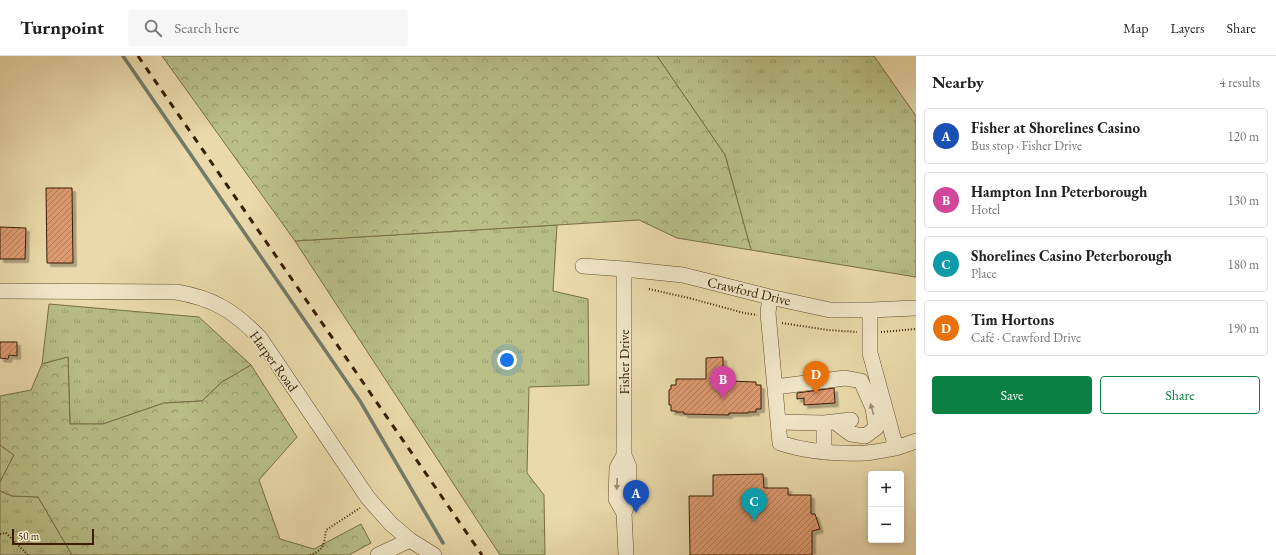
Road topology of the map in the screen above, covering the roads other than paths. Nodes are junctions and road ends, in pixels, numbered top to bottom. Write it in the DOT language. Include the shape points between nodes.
graph roads {
  1 [pos="582,266"];
  2 [pos="624,269"];
  3 [pos="0,290"];
  4 [pos="770,297"];
  5 [pos="916,308"];
  6 [pos="870,310"];
  7 [pos="775,387"];
  8 [pos="851,420"];
  9 [pos="778,422"];
  10 [pos="830,422"];
  11 [pos="916,441"];
  12 [pos="896,448"];
  13 [pos="824,452"];
  14 [pos="410,540"];
  15 [pos="378,555"];
  16 [pos="434,555"];
  17 [pos="626,555"];
  1 -- 2 [label="street, Crawford Drive"];
  2 -- 4 [label="street, Crawford Drive" via="683,275"];
  2 -- 17 [label="street, Fisher Drive" via="624,455 629,467 629,500 624,513"];
  3 -- 14 [label="street, Harper Road" via="176,292 218,304 247,324 260,338 368,498 391,524"];
  4 -- 6 [label="street, Crawford Drive" via="830,310"];
  4 -- 7 [label="street" via="768,313"];
  5 -- 6 [label="street, Crawford Drive"];
  6 -- 12 [label="street" via="870,353"];
  7 -- 9 [label="street"];
  10 -- 7 [label="street, one-way" via="851,434 865,436 876,428 872,408 861,381 845,378"];
  8 -- 10 [label="street"];
  9 -- 10 [label="street"];
  9 -- 13 [label="street" via="780,444"];
  10 -- 13 [label="street"];
  11 -- 12 [label="street"];
  12 -- 13 [label="street" via="866,453"];
  14 -- 15 [label="street"];
  14 -- 16 [label="street, Harper Road"];
}
